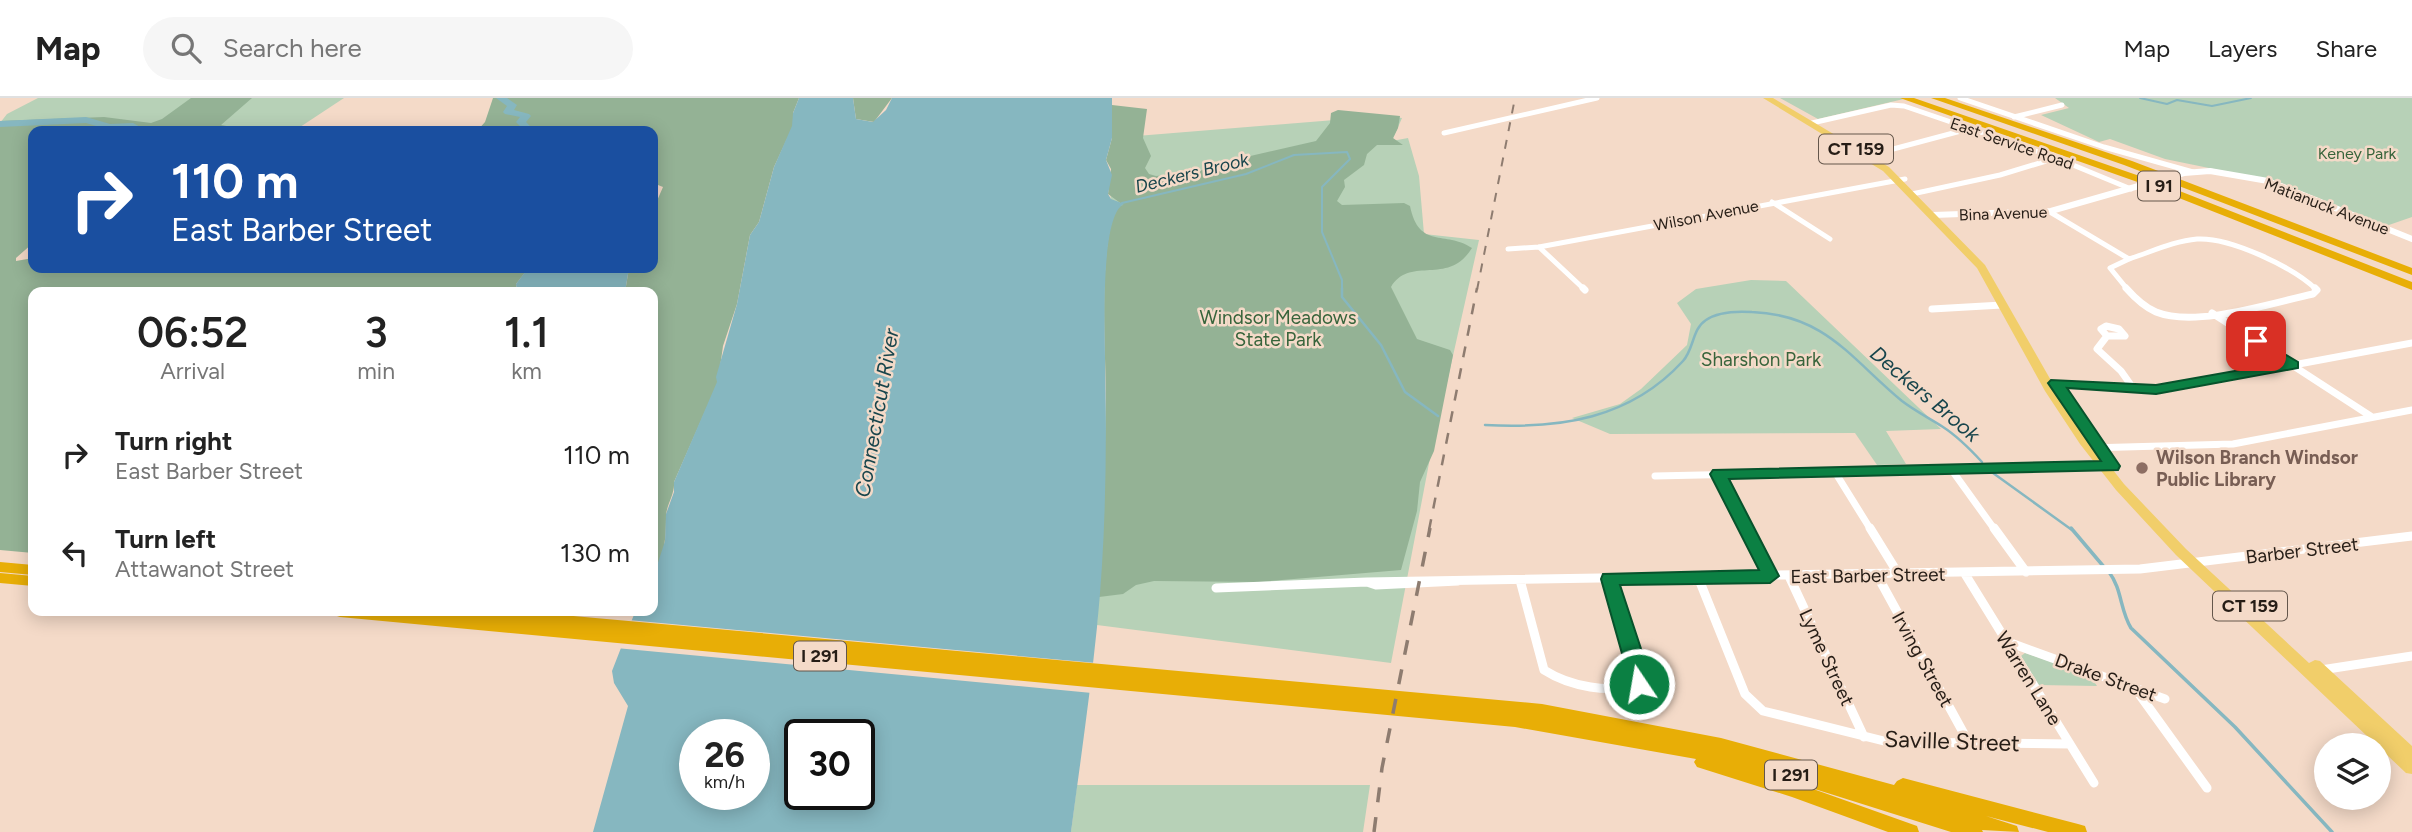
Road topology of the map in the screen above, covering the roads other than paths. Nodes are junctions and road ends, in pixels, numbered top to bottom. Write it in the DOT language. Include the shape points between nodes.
graph roads {
  1 [pos="1597,98"];
  2 [pos="1767,98"];
  3 [pos="1775,98"];
  4 [pos="1905,98"];
  5 [pos="1918,98"];
  6 [pos="1924,98"];
  7 [pos="1936,98"];
  8 [pos="1960,98"];
  9 [pos="2062,105"];
  10 [pos="2014,117"];
  11 [pos="1810,120"];
  12 [pos="1972,128"];
  13 [pos="1444,132"];
  14 [pos="1870,155"];
  15 [pos="2056,158"];
  16 [pos="2193,172"];
  17 [pos="1901,179"];
  18 [pos="2131,189"];
  19 [pos="1916,194"];
  20 [pos="1772,202"];
  21 [pos="2050,212"];
  22 [pos="1937,215"];
  23 [pos="2291,237"];
  24 [pos="1830,239"];
  25 [pos="2412,239"];
  26 [pos="1539,247"];
  27 [pos="1508,249"];
  28 [pos="2129,259"];
  29 [pos="2411,274"];
  30 [pos="1996,286"];
  31 [pos="2412,286"];
  32 [pos="1585,290"];
  33 [pos="2412,292"];
  34 [pos="2002,305"];
  35 [pos="1932,309"];
  36 [pos="2211,312"];
  37 [pos="2107,336"];
  38 [pos="2412,343"];
  39 [pos="2293,365"];
  40 [pos="2051,383"];
  41 [pos="2133,388"];
  42 [pos="2412,410"];
  43 [pos="2372,417"];
  44 [pos="2093,448"];
  45 [pos="2107,466"];
  46 [pos="1951,469"];
  47 [pos="1835,472"];
  48 [pos="1718,474"];
  49 [pos="1655,476"];
  50 [pos="2412,536"];
  51 [pos="2197,562"];
  52 [pos="0,567"];
  53 [pos="28,570"];
  54 [pos="2026,572"];
  55 [pos="1965,573"];
  56 [pos="1877,575"];
  57 [pos="1899,575"];
  58 [pos="1770,576"];
  59 [pos="1789,576"];
  60 [pos="1698,577"];
  61 [pos="0,578"];
  62 [pos="1609,579"];
  63 [pos="1520,580"];
  64 [pos="28,581"];
  65 [pos="1216,588"];
  66 [pos="431,616"];
  67 [pos="475,616"];
  68 [pos="485,619"];
  69 [pos="2007,641"];
  70 [pos="2412,656"];
  71 [pos="2315,671"];
  72 [pos="2133,687"];
  73 [pos="2165,699"];
  74 [pos="1432,705"];
  75 [pos="1604,733"];
  76 [pos="1864,737"];
  77 [pos="1969,743"];
  78 [pos="2070,744"];
  79 [pos="1746,751"];
  80 [pos="2412,755"];
  81 [pos="2412,768"];
  82 [pos="2094,783"];
  83 [pos="2207,788"];
  84 [pos="1910,832"];
  85 [pos="1974,832"];
  86 [pos="2010,832"];
  87 [pos="2078,832"];
  1 -- 13 [label="street"];
  2 -- 11 [label="main road, CT 159"];
  3 -- 11 [label="main road, CT 159"];
  4 -- 23 [label="highway, I 91" via="2078,156"];
  5 -- 29 [label="highway"];
  6 -- 29 [label="highway" via="2128,168"];
  7 -- 29 [label="highway, I 91" via="2161,175"];
  8 -- 10 [label="street, Matianuck Avenue"];
  9 -- 10 [label="street"];
  10 -- 16 [label="street, Matianuck Avenue"];
  11 -- 12 [label="street, East Service Road" via="1904,106"];
  11 -- 14 [label="main road, CT 159"];
  12 -- 14 [label="street"];
  12 -- 15 [label="street, East Service Road"];
  14 -- 17 [label="main road, CT 159"];
  15 -- 18 [label="street, East Service Road"];
  15 -- 19 [label="street"];
  16 -- 18 [label="street, Bina Avenue"];
  16 -- 25 [label="street, Matianuck Avenue" via="2228,173 2276,185"];
  17 -- 19 [label="main road, CT 159"];
  17 -- 20 [label="street, Wilson Avenue"];
  18 -- 21 [label="street, Bina Avenue"];
  19 -- 22 [label="main road, CT 159"];
  20 -- 24 [label="street"];
  20 -- 26 [label="street, Wilson Avenue"];
  21 -- 22 [label="street, Bina Avenue"];
  21 -- 28 [label="street"];
  22 -- 30 [label="main road, CT 159" via="1983,259"];
  23 -- 31 [label="highway, I 91"];
  23 -- 33 [label="highway"];
  26 -- 27 [label="street, Wilson Avenue"];
  26 -- 32 [label="street"];
  28 -- 36 [label="street" via="2113,264 2111,272 2147,307 2167,316"];
  28 -- 36 [label="street" via="2189,241 2216,240 2296,275 2316,290"];
  30 -- 34 [label="main road, CT 159"];
  30 -- 40 [label="main road, CT 159"];
  34 -- 35 [label="street"];
  34 -- 40 [label="main road, CT 159"];
  36 -- 39 [label="street"];
  37 -- 41 [label="street" via="2097,349"];
  38 -- 39 [label="street"];
  39 -- 41 [label="street" via="2164,388"];
  39 -- 43 [label="street"];
  40 -- 41 [label="street"];
  40 -- 44 [label="main road, CT 159"];
  42 -- 43 [label="street"];
  43 -- 44 [label="street" via="2233,444"];
  44 -- 45 [label="main road, CT 159"];
  45 -- 46 [label="street"];
  45 -- 51 [label="main road, CT 159"];
  46 -- 47 [label="street"];
  46 -- 54 [label="street"];
  47 -- 48 [label="street"];
  47 -- 57 [label="street"];
  48 -- 49 [label="street"];
  48 -- 58 [label="street"];
  50 -- 51 [label="street, Barber Street"];
  51 -- 54 [label="street, East Barber Street"];
  51 -- 71 [label="main road, CT 159"];
  52 -- 53 [label="highway"];
  54 -- 55 [label="street, East Barber Street"];
  55 -- 57 [label="street, East Barber Street"];
  55 -- 69 [label="street, Warren Lane"];
  56 -- 57 [label="street, East Barber Street"];
  56 -- 59 [label="street, East Barber Street"];
  56 -- 77 [label="street, Irving Street"];
  58 -- 59 [label="street, East Barber Street"];
  58 -- 60 [label="street, East Barber Street"];
  59 -- 76 [label="street, Lyme Street"];
  60 -- 62 [label="street, East Barber Street"];
  60 -- 76 [label="street, Saville Street" via="1745,694 1756,706"];
  61 -- 64 [label="highway"];
  62 -- 63 [label="street, East Barber Street"];
  62 -- 63 [label="street" via="1640,673 1639,684 1623,689 1551,676 1541,663"];
  63 -- 65 [label="street, East Barber Street" via="1419,579"];
  66 -- 68 [label="highway, I 291"];
  67 -- 68 [label="highway, I 291"];
  68 -- 74 [label="highway, I 291"];
  69 -- 72 [label="street, Drake Street"];
  69 -- 78 [label="street, Warren Lane"];
  70 -- 71 [label="street"];
  71 -- 80 [label="main road, CT 159"];
  71 -- 81 [label="main road, CT 159"];
  72 -- 73 [label="street, Drake Street"];
  72 -- 83 [label="street"];
  74 -- 75 [label="highway, I 291"];
  74 -- 79 [label="highway, I 291" via="1580,717"];
  75 -- 84 [label="highway" via="1767,781"];
  75 -- 85 [label="highway, I 291" via="1790,774"];
  76 -- 77 [label="street, Saville Street" via="1888,743"];
  77 -- 78 [label="street, Saville Street"];
  78 -- 82 [label="street, Warren Lane"];
  79 -- 86 [label="highway, I 291" via="1882,789"];
  79 -- 87 [label="highway" via="1809,761"];
}
